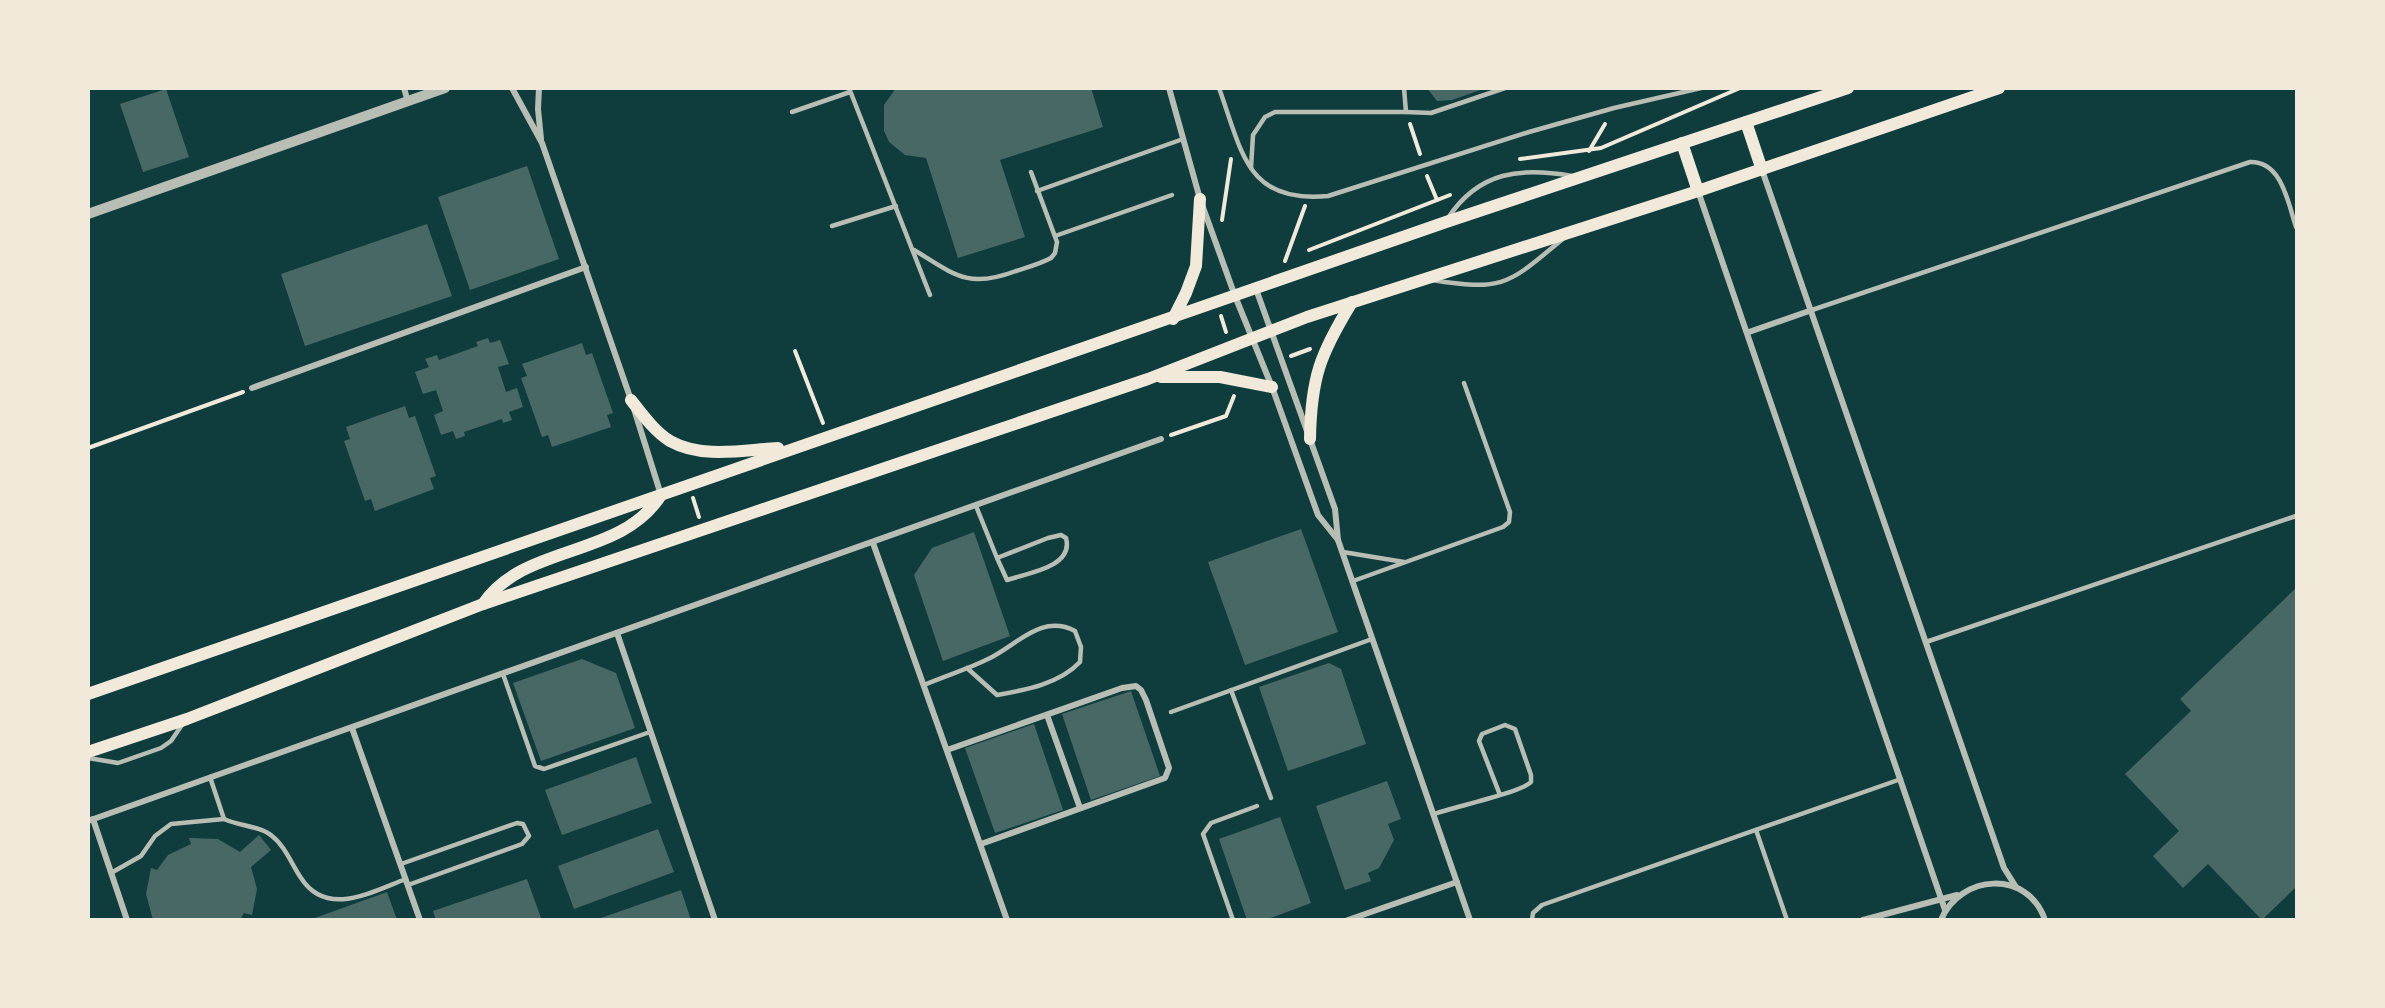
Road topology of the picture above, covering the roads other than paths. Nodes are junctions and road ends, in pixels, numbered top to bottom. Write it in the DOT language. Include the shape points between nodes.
graph roads {
  1 [pos="404,88"];
  2 [pos="445,88"];
  3 [pos="512,88"];
  4 [pos="539,88"];
  5 [pos="1220,88"];
  6 [pos="1404,88"];
  7 [pos="1505,88"];
  8 [pos="1701,88"];
  9 [pos="1848,88"];
  10 [pos="2000,88"];
  11 [pos="1169,89"];
  12 [pos="850,90"];
  13 [pos="408,102"];
  14 [pos="792,112"];
  15 [pos="1406,112"];
  16 [pos="1746,122"];
  17 [pos="1183,139"];
  18 [pos="542,143"];
  19 [pos="1682,143"];
  20 [pos="1250,170"];
  21 [pos="1762,170"];
  22 [pos="1031,172"];
  23 [pos="1581,177"];
  24 [pos="1037,191"];
  25 [pos="1698,191"];
  26 [pos="1172,195"];
  27 [pos="1200,199"];
  28 [pos="896,206"];
  29 [pos="88,214"];
  30 [pos="1446,222"];
  31 [pos="832,226"];
  32 [pos="2296,226"];
  33 [pos="1573,231"];
  34 [pos="1055,236"];
  35 [pos="914,250"];
  36 [pos="586,267"];
  37 [pos="1424,279"];
  38 [pos="1256,289"];
  39 [pos="930,296"];
  40 [pos="1235,296"];
  41 [pos="1352,302"];
  42 [pos="1812,310"];
  43 [pos="1173,319"];
  44 [pos="1271,330"];
  45 [pos="1749,332"];
  46 [pos="1251,338"];
  47 [pos="1148,379"];
  48 [pos="1464,383"];
  49 [pos="1272,387"];
  50 [pos="252,388"];
  51 [pos="631,400"];
  52 [pos="1161,439"];
  53 [pos="1310,439"];
  54 [pos="794,447"];
  55 [pos="661,495"];
  56 [pos="976,506"];
  57 [pos="2296,516"];
  58 [pos="1338,540"];
  59 [pos="873,543"];
  60 [pos="1342,552"];
  61 [pos="997,558"];
  62 [pos="1406,562"];
  63 [pos="1353,581"];
  64 [pos="483,604"];
  65 [pos="617,633"];
  66 [pos="1372,639"];
  67 [pos="1926,642"];
  68 [pos="967,668"];
  69 [pos="503,674"];
  70 [pos="924,685"];
  71 [pos="1231,690"];
  72 [pos="88,694"];
  73 [pos="1171,711"];
  74 [pos="1047,715"];
  75 [pos="187,719"];
  76 [pos="352,728"];
  77 [pos="650,732"];
  78 [pos="947,750"];
  79 [pos="88,752"];
  80 [pos="88,758"];
  81 [pos="210,777"];
  82 [pos="1901,779"];
  83 [pos="1500,795"];
  84 [pos="1271,798"];
  85 [pos="1257,806"];
  86 [pos="1080,808"];
  87 [pos="1434,814"];
  88 [pos="224,819"];
  89 [pos="91,820"];
  90 [pos="1756,830"];
  91 [pos="981,844"];
  92 [pos="401,864"];
  93 [pos="111,873"];
  94 [pos="407,882"];
  95 [pos="1457,882"];
  96 [pos="2016,887"];
  97 [pos="1958,895"];
  98 [pos="1942,900"];
  99 [pos="1945,910"];
  100 [pos="128,920"];
  101 [pos="420,920"];
  102 [pos="715,920"];
  103 [pos="1007,920"];
  104 [pos="1233,920"];
  105 [pos="1348,920"];
  106 [pos="1470,920"];
  107 [pos="1532,920"];
  108 [pos="1787,920"];
  109 [pos="1863,920"];
  110 [pos="1941,920"];
  111 [pos="2045,920"];
  1 -- 13 [label="street"];
  2 -- 13 [label="street"];
  3 -- 18 [label="street"];
  4 -- 18 [label="street"];
  5 -- 20 [label="lane"];
  6 -- 15 [label="lane"];
  7 -- 15 [label="lane" via="1431,113"];
  8 -- 20 [label="lane" via="1614,108 1328,196 1308,198 1283,193"];
  9 -- 16 [label="main road"];
  10 -- 21 [label="main road"];
  11 -- 17 [label="street"];
  12 -- 14 [label="lane"];
  12 -- 28 [label="lane"];
  13 -- 29 [label="street"];
  15 -- 20 [label="lane" via="1275,112 1265,117 1253,135"];
  16 -- 19 [label="main road"];
  16 -- 21 [label="main road"];
  17 -- 24 [label="lane"];
  17 -- 27 [label="street"];
  18 -- 36 [label="street"];
  19 -- 23 [label="main road"];
  19 -- 25 [label="main road"];
  21 -- 25 [label="main road"];
  21 -- 42 [label="street"];
  22 -- 24 [label="lane"];
  23 -- 30 [label="main road"];
  23 -- 30 [label="lane" via="1541,171 1511,173 1479,185"];
  24 -- 34 [label="lane"];
  25 -- 33 [label="main road"];
  25 -- 45 [label="street"];
  26 -- 34 [label="lane"];
  27 -- 40 [label="street"];
  27 -- 43 [label="main road" via="1196,266"];
  28 -- 31 [label="lane"];
  28 -- 35 [label="lane"];
  30 -- 38 [label="main road"];
  32 -- 42 [label="lane" via="2276,173 2265,164 2250,162"];
  33 -- 37 [label="main road"];
  33 -- 37 [label="lane" via="1525,270 1502,283 1476,286"];
  34 -- 35 [label="lane" via="1057,248 1051,258 984,281 958,276"];
  35 -- 39 [label="lane"];
  36 -- 50 [label="street"];
  36 -- 51 [label="street"];
  37 -- 41 [label="main road"];
  38 -- 40 [label="main road"];
  38 -- 44 [label="street"];
  40 -- 43 [label="main road"];
  40 -- 46 [label="street"];
  41 -- 44 [label="main road"];
  41 -- 53 [label="main road" via="1329,340 1315,376"];
  42 -- 45 [label="street"];
  42 -- 67 [label="street"];
  43 -- 54 [label="main road"];
  44 -- 46 [label="main road"];
  44 -- 53 [label="street"];
  45 -- 82 [label="street"];
  46 -- 47 [label="main road"];
  46 -- 49 [label="street"];
  47 -- 49 [label="main road" via="1204,376"];
  47 -- 64 [label="main road"];
  48 -- 62 [label="lane" via="1510,517 1503,527"];
  49 -- 58 [label="street" via="1318,515"];
  51 -- 54 [label="main road" via="669,441 689,448 716,452"];
  51 -- 55 [label="street"];
  52 -- 56 [label="street"];
  53 -- 58 [label="street" via="1335,509"];
  54 -- 55 [label="main road"];
  55 -- 64 [label="main road" via="637,522 507,579"];
  55 -- 72 [label="main road"];
  56 -- 59 [label="street"];
  56 -- 61 [label="lane"];
  57 -- 67 [label="lane"];
  58 -- 60 [label="street"];
  59 -- 65 [label="street"];
  59 -- 70 [label="street"];
  60 -- 62 [label="lane"];
  60 -- 63 [label="street"];
  61 -- 61 [label="lane" via="1056,536 1066,538 1068,546 1066,556 1058,562 1007,580"];
  62 -- 63 [label="lane"];
  63 -- 66 [label="street"];
  64 -- 75 [label="main road"];
  65 -- 69 [label="street"];
  65 -- 77 [label="street"];
  66 -- 71 [label="lane"];
  66 -- 87 [label="street"];
  67 -- 96 [label="street" via="2004,868"];
  68 -- 68 [label="lane" via="991,658 1018,638 1046,627 1064,625 1075,631 1082,647 1080,662 1070,673 997,695"];
  68 -- 70 [label="lane"];
  69 -- 76 [label="street"];
  69 -- 77 [label="lane" via="535,766 544,769"];
  70 -- 78 [label="street"];
  71 -- 73 [label="lane"];
  71 -- 84 [label="lane"];
  74 -- 78 [label="street"];
  74 -- 86 [label="street"];
  74 -- 86 [label="street" via="1122,688 1136,686 1146,700 1169,768 1165,778"];
  75 -- 79 [label="main road"];
  75 -- 80 [label="lane" via="161,748 118,763"];
  76 -- 81 [label="street"];
  76 -- 92 [label="street"];
  77 -- 102 [label="street"];
  78 -- 91 [label="street"];
  81 -- 88 [label="lane"];
  81 -- 89 [label="street"];
  82 -- 90 [label="lane"];
  82 -- 98 [label="street"];
  83 -- 83 [label="lane" via="1528,785 1532,778 1515,729 1505,725 1482,734 1479,741"];
  83 -- 87 [label="lane"];
  85 -- 104 [label="lane" via="1211,824 1203,834"];
  86 -- 91 [label="street"];
  87 -- 95 [label="street"];
  88 -- 93 [label="lane" via="171,824 160,831 141,856"];
  88 -- 94 [label="lane" via="271,835 302,881 329,900 355,898"];
  89 -- 93 [label="street"];
  90 -- 107 [label="lane" via="1542,905 1533,913"];
  90 -- 108 [label="lane"];
  91 -- 103 [label="street"];
  92 -- 94 [label="street"];
  92 -- 94 [label="lane" via="517,823 527,829 529,836 522,844"];
  93 -- 100 [label="street"];
  94 -- 101 [label="street"];
  95 -- 105 [label="street"];
  95 -- 106 [label="street"];
  96 -- 97 [label="street" via="1986,883"];
  96 -- 111 [label="street" via="2031,897"];
  97 -- 98 [label="street"];
  97 -- 99 [label="street"];
  98 -- 99 [label="street"];
  98 -- 109 [label="street"];
  99 -- 110 [label="street"];
}
